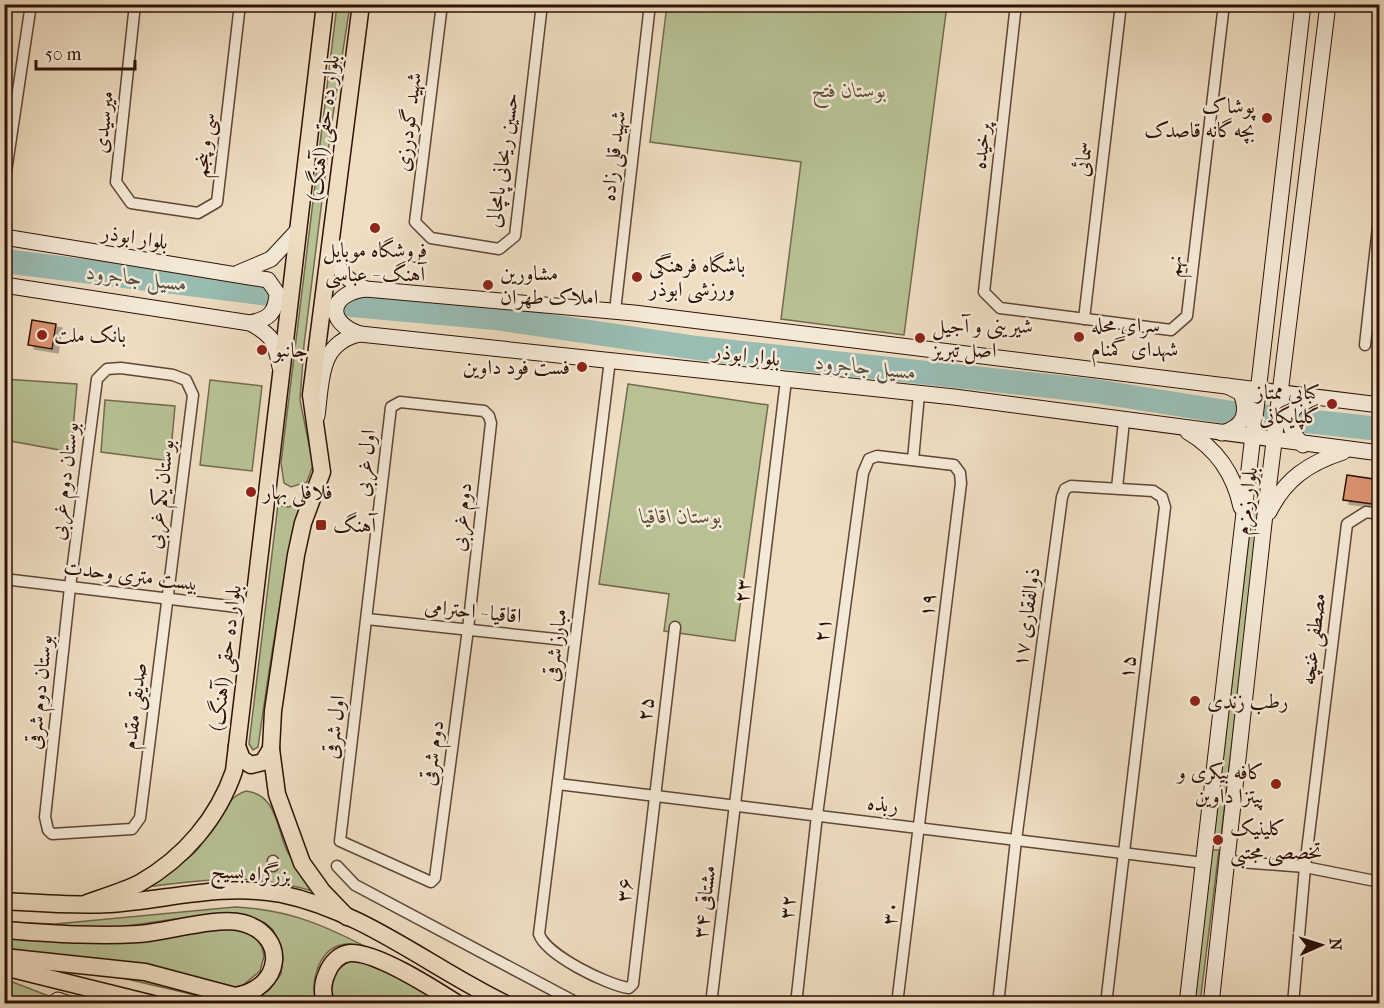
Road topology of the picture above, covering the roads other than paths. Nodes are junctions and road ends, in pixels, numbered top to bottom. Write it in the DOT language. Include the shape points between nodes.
graph roads {
  1 [pos="31,4"];
  2 [pos="135,4"];
  3 [pos="240,4"];
  4 [pos="325,4"];
  5 [pos="361,4"];
  6 [pos="442,4"];
  7 [pos="542,4"];
  8 [pos="650,4"];
  9 [pos="1016,4"];
  10 [pos="1121,4"];
  11 [pos="1224,4"];
  12 [pos="1304,4"];
  13 [pos="1328,4"];
  14 [pos="4,185"];
  15 [pos="131,203"];
  16 [pos="1380,209"];
  17 [pos="298,230"];
  18 [pos="332,236"];
  19 [pos="4,237"];
  20 [pos="431,238"];
  21 [pos="236,274"];
  22 [pos="4,285"];
  23 [pos="366,289"];
  24 [pos="984,292"];
  25 [pos="615,311"];
  26 [pos="1084,319"];
  27 [pos="250,323"];
  28 [pos="360,334"];
  29 [pos="1365,345"];
  30 [pos="610,360"];
  31 [pos="280,370"];
  32 [pos="97,379"];
  33 [pos="786,380"];
  34 [pos="919,394"];
  35 [pos="1380,405"];
  36 [pos="484,411"];
  37 [pos="1252,414"];
  38 [pos="1282,418"];
  39 [pos="1124,421"];
  40 [pos="316,422"];
  41 [pos="1183,429"];
  42 [pos="1348,450"];
  43 [pos="1380,453"];
  44 [pos="877,456"];
  45 [pos="913,460"];
  46 [pos="1117,488"];
  47 [pos="1153,491"];
  48 [pos="1380,514"];
  49 [pos="1244,518"];
  50 [pos="1264,523"];
  51 [pos="4,579"];
  52 [pos="70,587"];
  53 [pos="166,599"];
  54 [pos="254,609"];
  55 [pos="367,619"];
  56 [pos="675,627"];
  57 [pos="468,629"];
  58 [pos="575,641"];
  59 [pos="237,746"];
  60 [pos="271,749"];
  61 [pos="558,784"];
  62 [pos="654,795"];
  63 [pos="736,806"];
  64 [pos="817,815"];
  65 [pos="140,818"];
  66 [pos="920,828"];
  67 [pos="1016,840"];
  68 [pos="1125,853"];
  69 [pos="1227,861"];
  70 [pos="1204,863"];
  71 [pos="337,866"];
  72 [pos="1305,867"];
  73 [pos="433,882"];
  74 [pos="1380,882"];
  75 [pos="4,901"];
  76 [pos="87,903"];
  77 [pos="347,917"];
  78 [pos="4,930"];
  79 [pos="4,957"];
  80 [pos="4,967"];
  81 [pos="629,988"];
  82 [pos="52,1004"];
  83 [pos="70,1004"];
  84 [pos="153,1004"];
  85 [pos="327,1004"];
  86 [pos="458,1004"];
  87 [pos="506,1004"];
  88 [pos="579,1004"];
  89 [pos="711,1004"];
  90 [pos="796,1004"];
  91 [pos="897,1004"];
  92 [pos="998,1004"];
  93 [pos="1106,1004"];
  94 [pos="1187,1004"];
  95 [pos="1211,1004"];
  96 [pos="1293,1004"];
  1 -- 14 [label="street"];
  2 -- 15 [label="street, میرسیدی" via="117,182"];
  3 -- 15 [label="street, سی و پنجم" via="217,202 198,213"];
  4 -- 17 [label="main road, بلوار ده حقی (آهنگ)"];
  5 -- 18 [label="main road, بلوار ده حقی (آهنگ)"];
  6 -- 20 [label="street, شهید گودرزی" via="415,222"];
  7 -- 20 [label="street, حسین ریحانی پامچالی" via="515,236 499,249"];
  8 -- 25 [label="street, شهید قلی زاده"];
  9 -- 24 [label="street, پرخیده"];
  10 -- 26 [label="street, سمائی"];
  11 -- 26 [label="street, نهم" via="1187,316 1171,330"];
  12 -- 37 [label="main road, بلوار زمزم"];
  13 -- 38 [label="main road, بلوار زمزم"];
  16 -- 29 [label="street"];
  17 -- 21 [label="main road" via="271,259"];
  17 -- 31 [label="main road, بلوار ده حقی (آهنگ)"];
  18 -- 23 [label="main road, بلوار ابوذر" via="337,266 343,276"];
  18 -- 40 [label="main road, بلوار ده حقی (آهنگ)" via="311,395"];
  19 -- 21 [label="main road, بلوار ابوذر"];
  21 -- 27 [label="main road, بلوار ابوذر" via="259,277 274,286 276,304 269,317"];
  22 -- 27 [label="main road"];
  23 -- 25 [label="main road, بلوار ابوذر"];
  23 -- 28 [label="main road" via="340,297 336,308 344,329"];
  24 -- 26 [label="street, نهم" via="1000,308"];
  25 -- 37 [label="main road, بلوار ابوذر" via="1226,385"];
  27 -- 31 [label="main road" via="268,333"];
  28 -- 30 [label="main road, بلوار ابوذر"];
  28 -- 40 [label="main road" via="336,344 325,360"];
  30 -- 33 [label="main road, بلوار ابوذر"];
  30 -- 58 [label="street, مبارز شرقی"];
  31 -- 54 [label="main road, بلوار ده حقی (آهنگ)"];
  32 -- 52 [label="street, بوستان دوم غربی"];
  32 -- 53 [label="street, بوستان یکم غربی" via="114,368 172,375 186,380 193,395"];
  33 -- 34 [label="main road, بلوار ابوذر"];
  33 -- 63 [label="street, ۲۳"];
  34 -- 39 [label="main road, بلوار ابوذر"];
  34 -- 45 [label="street"];
  35 -- 38 [label="main road, بلوار ابوذر" via="1312,397"];
  36 -- 55 [label="street, اول غربی" via="400,402 391,407"];
  36 -- 57 [label="street, دوم غربی" via="491,423"];
  37 -- 38 [label="main road, بلوار ابوذر"];
  37 -- 38 [label="main road, بلوار ابوذر"];
  37 -- 41 [label="main road, بلوار ابوذر" via="1220,433"];
  37 -- 49 [label="main road, بلوار زمزم"];
  38 -- 42 [label="main road, بلوار ابوذر" via="1303,445"];
  38 -- 50 [label="main road, بلوار زمزم"];
  39 -- 41 [label="main road, بلوار ابوذر"];
  39 -- 46 [label="street"];
  40 -- 60 [label="main road" via="322,472 296,555"];
  41 -- 49 [label="main road" via="1200,439 1223,463 1238,491"];
  42 -- 43 [label="main road, بلوار ابوذر"];
  42 -- 50 [label="main road" via="1308,466 1291,480"];
  44 -- 45 [label="street, ۱۹"];
  44 -- 64 [label="street, ۲۱" via="869,459 863,473"];
  45 -- 66 [label="street, ۱۹" via="954,465 961,483"];
  46 -- 47 [label="street, ذوالفقاری ۱۷"];
  46 -- 67 [label="street, ذوالفقاری ۱۷" via="1071,486 1062,496"];
  47 -- 68 [label="street, ۱۵" via="1162,497 1166,507"];
  48 -- 72 [label="street, مصطفی غنچه" via="1366,512 1347,524"];
  49 -- 70 [label="main road, بلوار زمزم"];
  50 -- 69 [label="main road, بلوار زمزم"];
  51 -- 52 [label="street, بیست متری وحدت"];
  52 -- 53 [label="street, بیست متری وحدت"];
  52 -- 65 [label="street, بوستان دوم شرقی" via="45,817 48,830 52,834 132,830"];
  53 -- 54 [label="street, بیست متری وحدت"];
  53 -- 65 [label="street, صدیقی مقدم"];
  54 -- 59 [label="main road, بلوار ده حقی (آهنگ)"];
  55 -- 57 [label="street, اقاقیا - احترامی"];
  55 -- 73 [label="street, اول شرقی" via="339,841"];
  56 -- 62 [label="street, ۲۵"];
  57 -- 58 [label="street, اقاقیا - احترامی"];
  57 -- 73 [label="street, دوم شرقی"];
  58 -- 61 [label="street, مبارز شرقی"];
  59 -- 60 [label="main road" via="242,759 252,765 263,762"];
  59 -- 76 [label="main road, بلوار ده حقی (آهنگ)" via="229,784 198,836 179,855 139,883"];
  60 -- 77 [label="main road" via="277,794 302,863"];
  61 -- 62 [label="street, ربذه"];
  61 -- 81 [label="street, مبارز شرقی" via="539,934 542,944 612,983"];
  62 -- 63 [label="street, ربذه"];
  62 -- 81 [label="street, ۳۶" via="633,984"];
  63 -- 64 [label="street, ربذه"];
  63 -- 89 [label="street, ۳۴ مشتاقی"];
  64 -- 66 [label="street, ربذه"];
  64 -- 90 [label="street, ۳۲"];
  66 -- 67 [label="street, ربذه"];
  66 -- 91 [label="street, ۳۰"];
  67 -- 68 [label="street, ربذه"];
  67 -- 92 [label="street"];
  68 -- 70 [label="street, ربذه"];
  68 -- 93 [label="street, ۱۵"];
  69 -- 72 [label="street"];
  69 -- 95 [label="main road, بلوار زمزم"];
  70 -- 94 [label="main road, بلوار زمزم"];
  71 -- 88 [label="street" via="355,885"];
  72 -- 74 [label="street"];
  72 -- 96 [label="street"];
  75 -- 76 [label="main road, بزرگراه بسیج"];
  76 -- 77 [label="main road, بزرگراه بسیج" via="230,890 280,894"];
  77 -- 87 [label="main road, بزرگراه بسیج"];
  78 -- 79 [label="main road" via="139,934 236,922 259,932 268,940 274,955 273,968 261,987 250,994 235,996 144,972"];
  80 -- 84 [label="main road"];
  82 -- 83 [label="main road" via="57,1000"];
  85 -- 86 [label="main road" via="324,978 336,959 360,953 400,970"];
}
